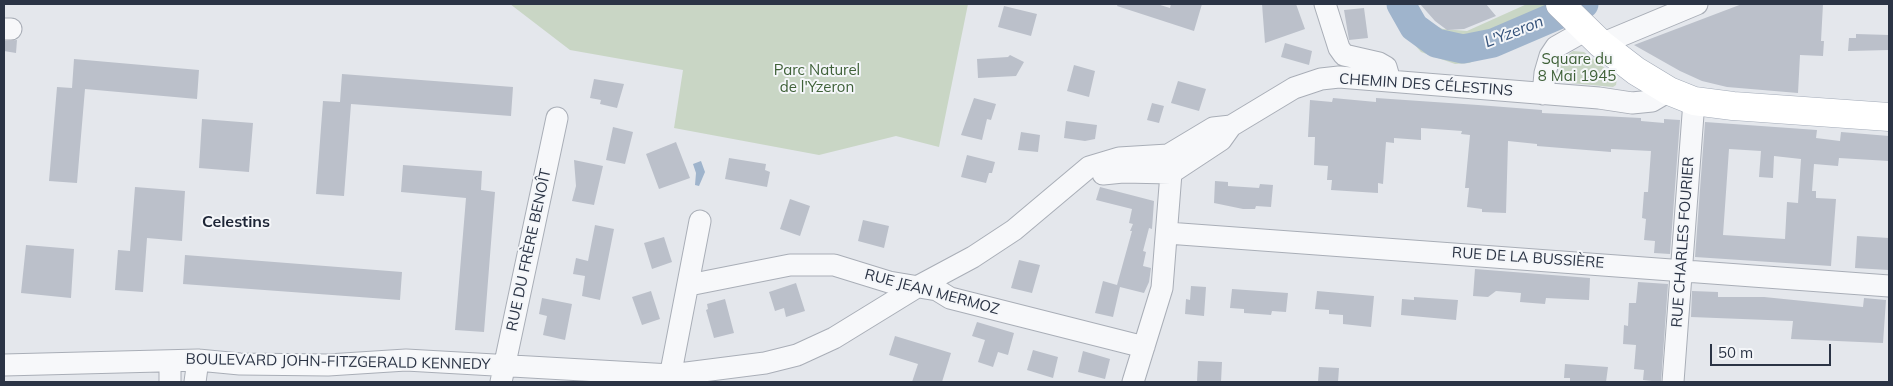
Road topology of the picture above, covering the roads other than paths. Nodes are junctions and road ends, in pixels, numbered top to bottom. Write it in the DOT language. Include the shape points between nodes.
graph roads {
  1 [pos="1325,4"];
  2 [pos="1697,4"];
  3 [pos="1581,25"];
  4 [pos="1636,71"];
  5 [pos="1390,81"];
  6 [pos="1669,90"];
  7 [pos="1543,94"];
  8 [pos="1599,98"];
  9 [pos="1694,101"];
  10 [pos="1889,117"];
  11 [pos="557,118"];
  12 [pos="1170,164"];
  13 [pos="700,221"];
  14 [pos="1167,233"];
  15 [pos="1681,269"];
  16 [pos="689,285"];
  17 [pos="1889,286"];
  18 [pos="917,287"];
  19 [pos="1144,347"];
  20 [pos="198,360"];
  21 [pos="170,361"];
  22 [pos="4,364"];
  23 [pos="502,373"];
  24 [pos="670,379"];
  25 [pos="170,382"];
  26 [pos="195,382"];
  27 [pos="1133,382"];
  28 [pos="1673,382"];
  1 -- 5 [label="street" via="1339,48 1344,54 1386,67"];
  2 -- 3 [label="street"];
  3 -- 4 [label="main road"];
  3 -- 7 [label="street" via="1556,47 1545,73"];
  4 -- 6 [label="main road"];
  4 -- 8 [label="street, CHEMIN DES CÉLESTINS" via="1622,92"];
  5 -- 7 [label="street, CHEMIN DES CÉLESTINS"];
  5 -- 12 [label="street, CHEMIN DES CÉLESTINS" via="1339,77 1313,80 1231,126 1221,140"];
  6 -- 8 [label="street, CHEMIN DES CÉLESTINS" via="1652,101 1642,103"];
  6 -- 9 [label="main road"];
  7 -- 8 [label="street, CHEMIN DES CÉLESTINS"];
  9 -- 10 [label="main road"];
  9 -- 15 [label="street, RUE CHARLES FOURIER"];
  11 -- 23 [label="street, RUE DU FRÈRE BENOÎT"];
  12 -- 14 [label="street"];
  12 -- 18 [label="street, BOULEVARD JOHN-FITZGERALD KENNEDY" via="1097,175 1069,184 1000,241"];
  13 -- 16 [label="street"];
  14 -- 15 [label="street, RUE DE LA BUSSIÈRE"];
  14 -- 19 [label="street" via="1162,288"];
  15 -- 17 [label="street, RUE DE LA BUSSIÈRE"];
  15 -- 28 [label="street, RUE CHARLES FOURIER"];
  16 -- 18 [label="street, RUE JEAN MERMOZ" via="790,265 834,265 888,282"];
  16 -- 24 [label="street"];
  18 -- 19 [label="street, RUE JEAN MERMOZ"];
  18 -- 24 [label="street, BOULEVARD JOHN-FITZGERALD KENNEDY" via="834,338 797,354 765,364"];
  19 -- 27 [label="street"];
  20 -- 21 [label="street, BOULEVARD JOHN-FITZGERALD KENNEDY"];
  20 -- 23 [label="street, BOULEVARD JOHN-FITZGERALD KENNEDY" via="328,365 406,360"];
  20 -- 26 [label="street"];
  21 -- 22 [label="street, BOULEVARD JOHN-FITZGERALD KENNEDY"];
  21 -- 25 [label="street"];
  23 -- 24 [label="street, BOULEVARD JOHN-FITZGERALD KENNEDY"];
}
